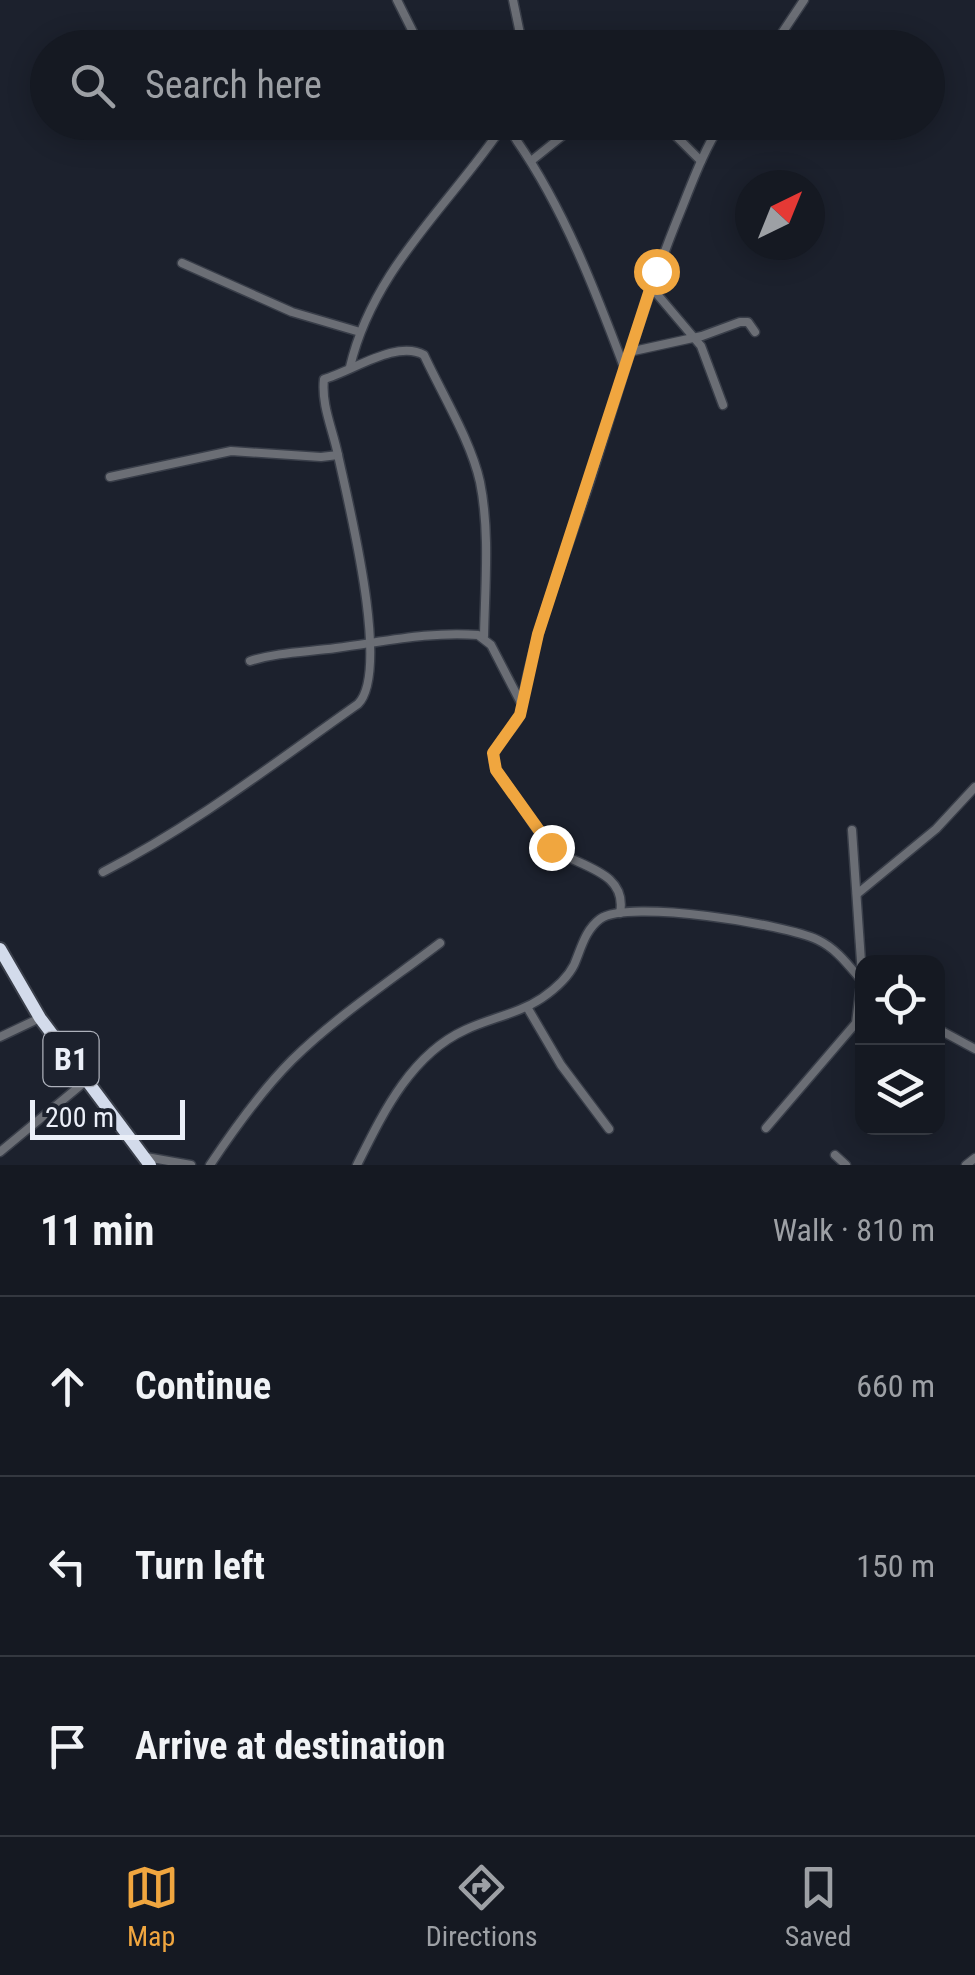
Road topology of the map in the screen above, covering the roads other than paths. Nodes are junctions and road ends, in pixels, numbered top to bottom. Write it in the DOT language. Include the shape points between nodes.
graph roads {
  1 [pos="397,0"];
  2 [pos="513,0"];
  3 [pos="804,0"];
  4 [pos="412,30"];
  5 [pos="519,30"];
  6 [pos="784,30"];
  7 [pos="495,140"];
  8 [pos="517,140"];
  9 [pos="557,140"];
  10 [pos="680,140"];
  11 [pos="712,140"];
  12 [pos="531,161"];
  13 [pos="700,161"];
  14 [pos="182,263"];
  15 [pos="650,288"];
  16 [pos="360,332"];
  17 [pos="756,332"];
  18 [pos="694,338"];
  19 [pos="628,352"];
  20 [pos="350,367"];
  21 [pos="624,367"];
  22 [pos="724,406"];
  23 [pos="338,454"];
  24 [pos="110,478"];
  25 [pos="484,636"];
  26 [pos="372,641"];
  27 [pos="250,660"];
  28 [pos="521,705"];
  29 [pos="974,792"];
  30 [pos="852,830"];
  31 [pos="103,872"];
  32 [pos="857,894"];
  33 [pos="620,913"];
  34 [pos="440,943"];
  35 [pos="0,949"];
  36 [pos="861,955"];
  37 [pos="855,974"];
  38 [pos="526,1007"];
  39 [pos="40,1018"];
  40 [pos="855,1019"];
  41 [pos="945,1033"];
  42 [pos="0,1036"];
  43 [pos="975,1049"];
  44 [pos="87,1080"];
  45 [pos="766,1128"];
  46 [pos="609,1129"];
  47 [pos="0,1152"];
  48 [pos="835,1155"];
  49 [pos="975,1158"];
  50 [pos="147,1161"];
  51 [pos="191,1165"];
  52 [pos="210,1165"];
  53 [pos="357,1165"];
  54 [pos="846,1165"];
  55 [pos="966,1165"];
  1 -- 4 [label="street"];
  2 -- 5 [label="street"];
  3 -- 6 [label="street"];
  7 -- 16 [label="street" via="401,256"];
  8 -- 12 [label="street"];
  9 -- 12 [label="street"];
  10 -- 13 [label="street"];
  11 -- 13 [label="street"];
  12 -- 21 [label="street"];
  13 -- 15 [label="street"];
  14 -- 16 [label="street" via="292,312"];
  15 -- 18 [label="street"];
  15 -- 19 [label="street"];
  16 -- 20 [label="street"];
  17 -- 18 [label="street" via="740,322"];
  18 -- 19 [label="street"];
  18 -- 22 [label="street"];
  19 -- 21 [label="street"];
  20 -- 23 [label="street" via="323,382"];
  20 -- 25 [label="street" via="388,354 424,355 480,484"];
  21 -- 28 [label="street" via="533,648"];
  23 -- 24 [label="street" via="236,451"];
  23 -- 26 [label="street"];
  25 -- 26 [label="street"];
  25 -- 28 [label="street"];
  26 -- 27 [label="street"];
  26 -- 31 [label="street" via="362,700 246,787"];
  28 -- 33 [label="street" via="516,725 495,748 493,764 547,843 609,881"];
  29 -- 32 [label="street"];
  30 -- 32 [label="street"];
  32 -- 36 [label="street"];
  33 -- 37 [label="street" via="773,926 827,945"];
  33 -- 38 [label="street" via="592,926 562,982"];
  34 -- 52 [label="street" via="292,1060"];
  35 -- 39 [label="highway, B1"];
  38 -- 46 [label="street"];
  38 -- 53 [label="street" via="436,1047 380,1117"];
  39 -- 42 [label="street"];
  39 -- 44 [label="highway, B1"];
  40 -- 45 [label="street" via="853,1030"];
  41 -- 43 [label="street"];
  44 -- 47 [label="street"];
  44 -- 50 [label="highway, B1"];
  48 -- 54 [label="street"];
  49 -- 55 [label="street"];
  50 -- 51 [label="street"];
}
